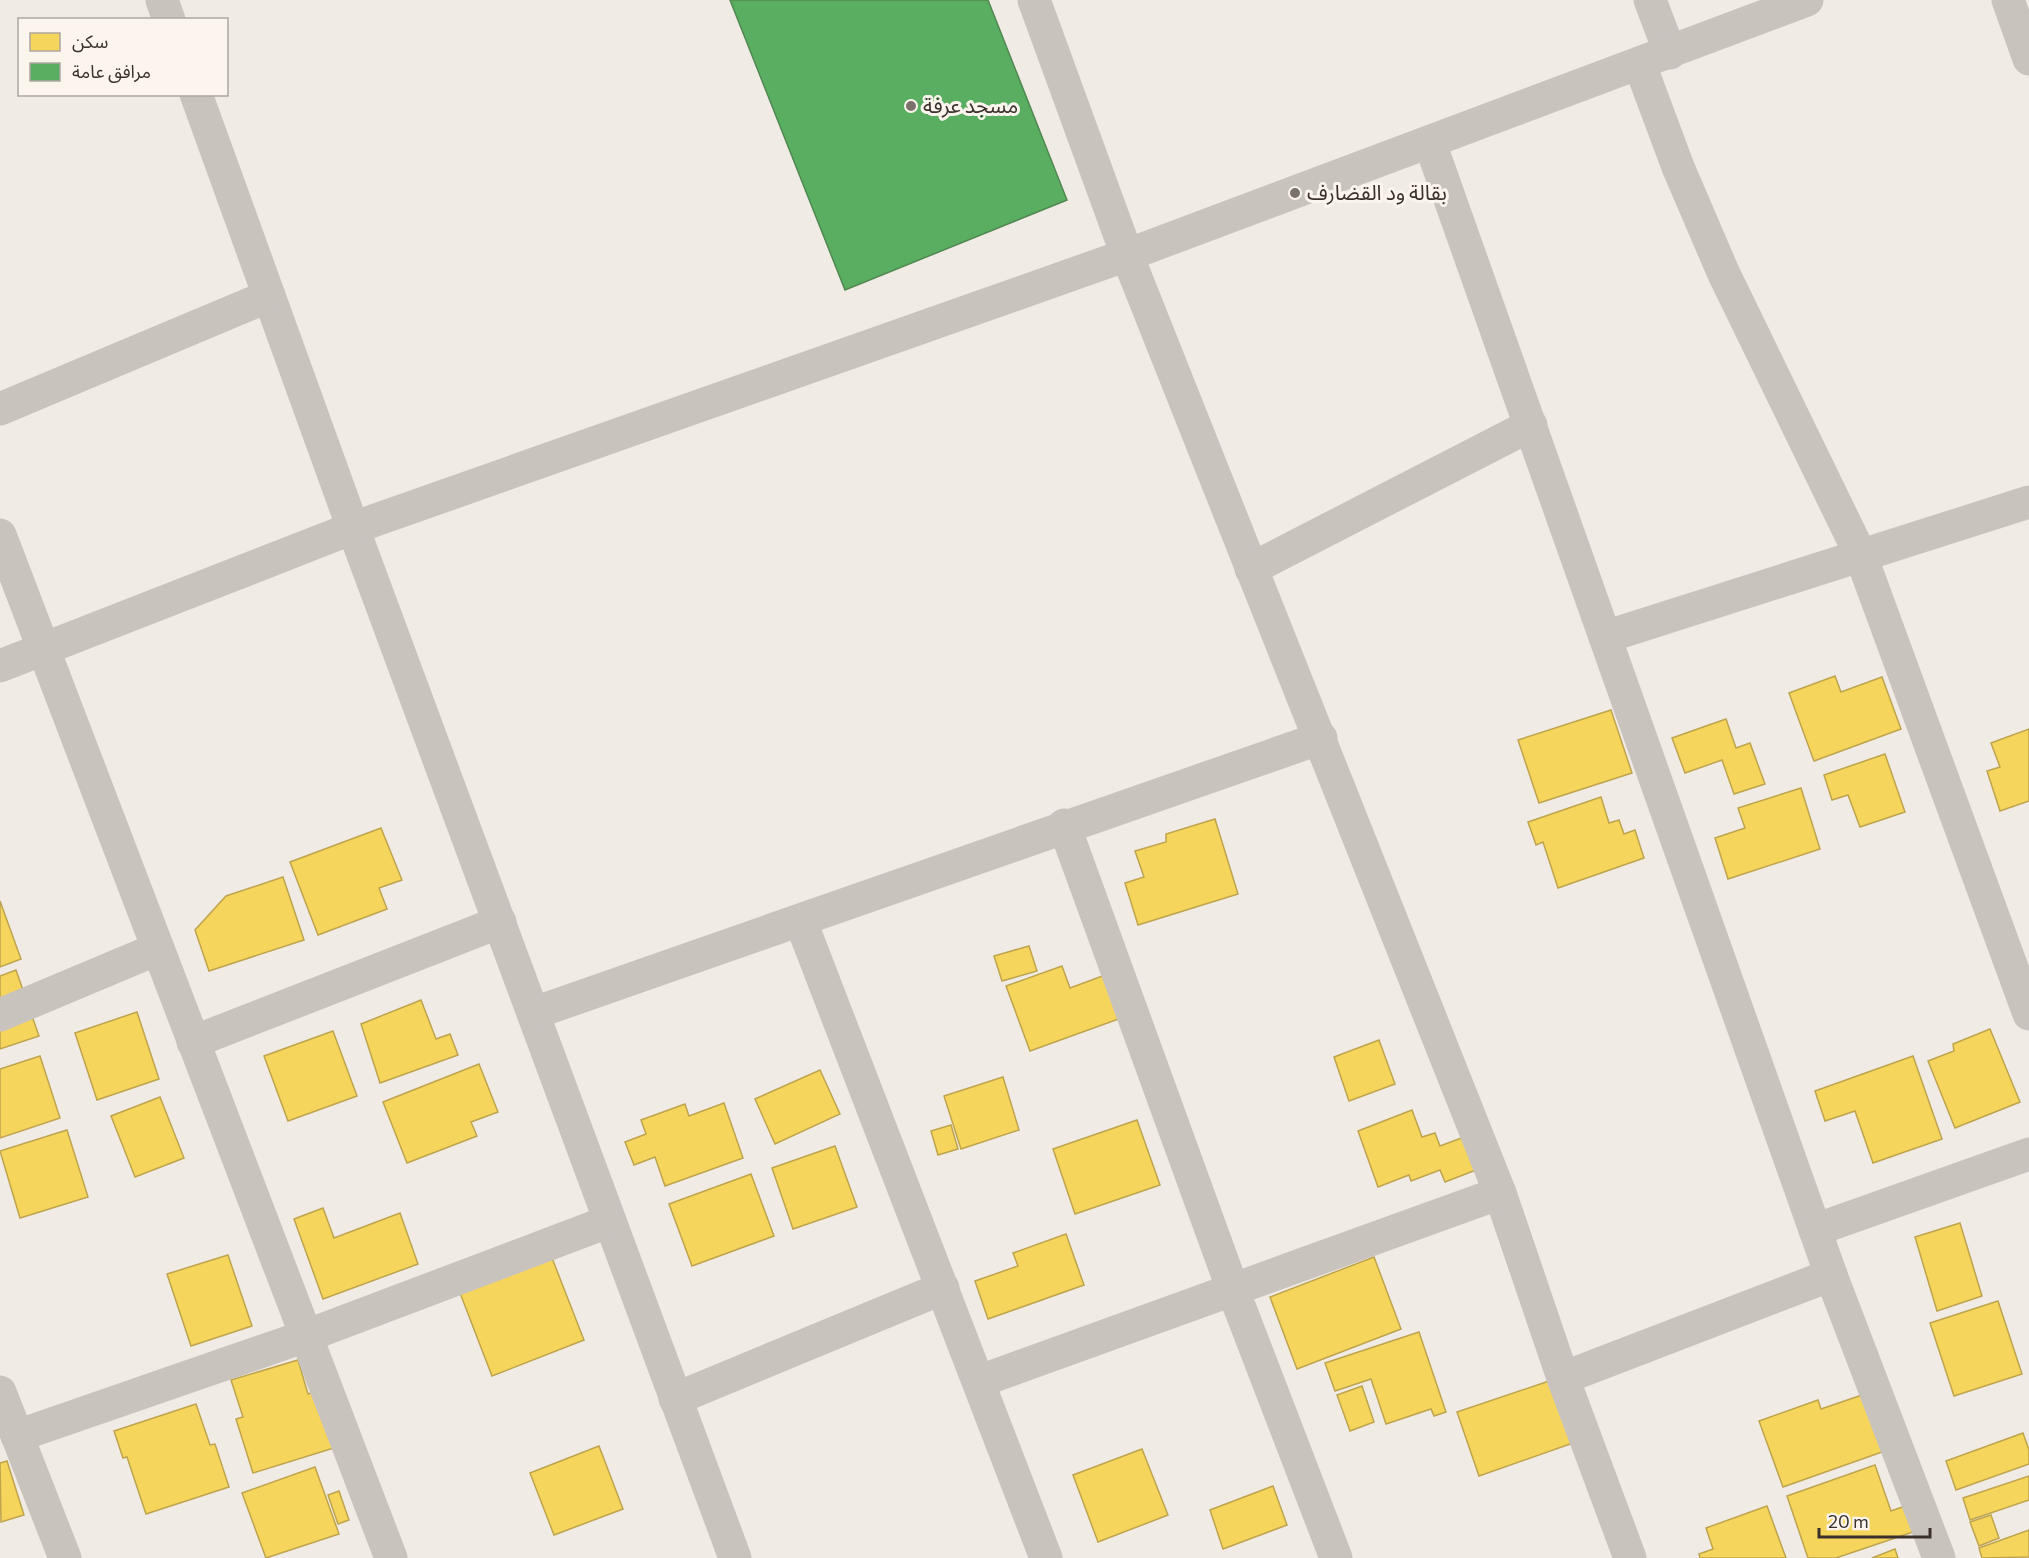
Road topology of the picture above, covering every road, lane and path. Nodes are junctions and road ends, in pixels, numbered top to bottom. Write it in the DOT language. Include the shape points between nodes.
graph roads {
  1 [pos="162,0"];
  2 [pos="1034,0"];
  3 [pos="1650,0"];
  4 [pos="1807,0"];
  5 [pos="2010,0"];
  6 [pos="168,18"];
  7 [pos="1670,53"];
  8 [pos="2029,59"];
  9 [pos="1640,65"];
  10 [pos="197,96"];
  11 [pos="1430,143"];
  12 [pos="1127,255"];
  13 [pos="269,296"];
  14 [pos="0,409"];
  15 [pos="1531,425"];
  16 [pos="2029,502"];
  17 [pos="353,528"];
  18 [pos="0,535"];
  19 [pos="1861,556"];
  20 [pos="1251,569"];
  21 [pos="1605,637"];
  22 [pos="41,648"];
  23 [pos="0,666"];
  24 [pos="1321,738"];
  25 [pos="1064,825"];
  26 [pos="500,922"];
  27 [pos="801,922"];
  28 [pos="157,949"];
  29 [pos="534,1012"];
  30 [pos="2029,1014"];
  31 [pos="0,1015"];
  32 [pos="193,1042"];
  33 [pos="2029,1154"];
  34 [pos="1500,1193"];
  35 [pos="610,1221"];
  36 [pos="1815,1230"];
  37 [pos="1831,1275"];
  38 [pos="943,1288"];
  39 [pos="1233,1290"];
  40 [pos="306,1336"];
  41 [pos="1563,1378"];
  42 [pos="980,1382"];
  43 [pos="0,1392"];
  44 [pos="675,1399"];
  45 [pos="17,1436"];
  46 [pos="65,1558"];
  47 [pos="391,1558"];
  48 [pos="735,1558"];
  49 [pos="1046,1558"];
  50 [pos="1336,1558"];
  51 [pos="1630,1558"];
  52 [pos="1939,1558"];
  1 -- 6 [label="street"];
  2 -- 12 [label="street"];
  3 -- 7 [label="street"];
  4 -- 7 [label="street"];
  5 -- 8 [label="street"];
  7 -- 9 [label="street"];
  9 -- 11 [label="street"];
  9 -- 19 [label="street" via="1723,272"];
  10 -- 13 [label="street"];
  11 -- 12 [label="street"];
  11 -- 15 [label="street"];
  12 -- 17 [label="street"];
  12 -- 20 [label="street"];
  13 -- 14 [label="street"];
  13 -- 17 [label="street"];
  15 -- 20 [label="street"];
  15 -- 21 [label="street"];
  16 -- 19 [label="street"];
  17 -- 22 [label="street"];
  17 -- 26 [label="street"];
  18 -- 22 [label="street"];
  19 -- 21 [label="street"];
  19 -- 30 [label="street"];
  20 -- 24 [label="street"];
  21 -- 36 [label="street"];
  22 -- 23 [label="street"];
  22 -- 28 [label="street"];
  24 -- 25 [label="street"];
  24 -- 34 [label="street"];
  25 -- 27 [label="street"];
  25 -- 39 [label="street"];
  26 -- 29 [label="street"];
  26 -- 32 [label="street"];
  27 -- 29 [label="street"];
  27 -- 38 [label="street"];
  28 -- 31 [label="street"];
  28 -- 32 [label="street"];
  29 -- 35 [label="street"];
  32 -- 40 [label="street"];
  33 -- 36 [label="street"];
  34 -- 39 [label="street"];
  34 -- 41 [label="street"];
  35 -- 40 [label="street"];
  35 -- 44 [label="street"];
  36 -- 37 [label="street"];
  37 -- 41 [label="street"];
  37 -- 52 [label="street"];
  38 -- 42 [label="street"];
  38 -- 44 [label="street"];
  39 -- 42 [label="street"];
  39 -- 50 [label="street"];
  40 -- 45 [label="street"];
  40 -- 47 [label="street"];
  41 -- 51 [label="street"];
  42 -- 49 [label="street"];
  43 -- 45 [label="street"];
  44 -- 48 [label="street"];
  45 -- 46 [label="street"];
}
